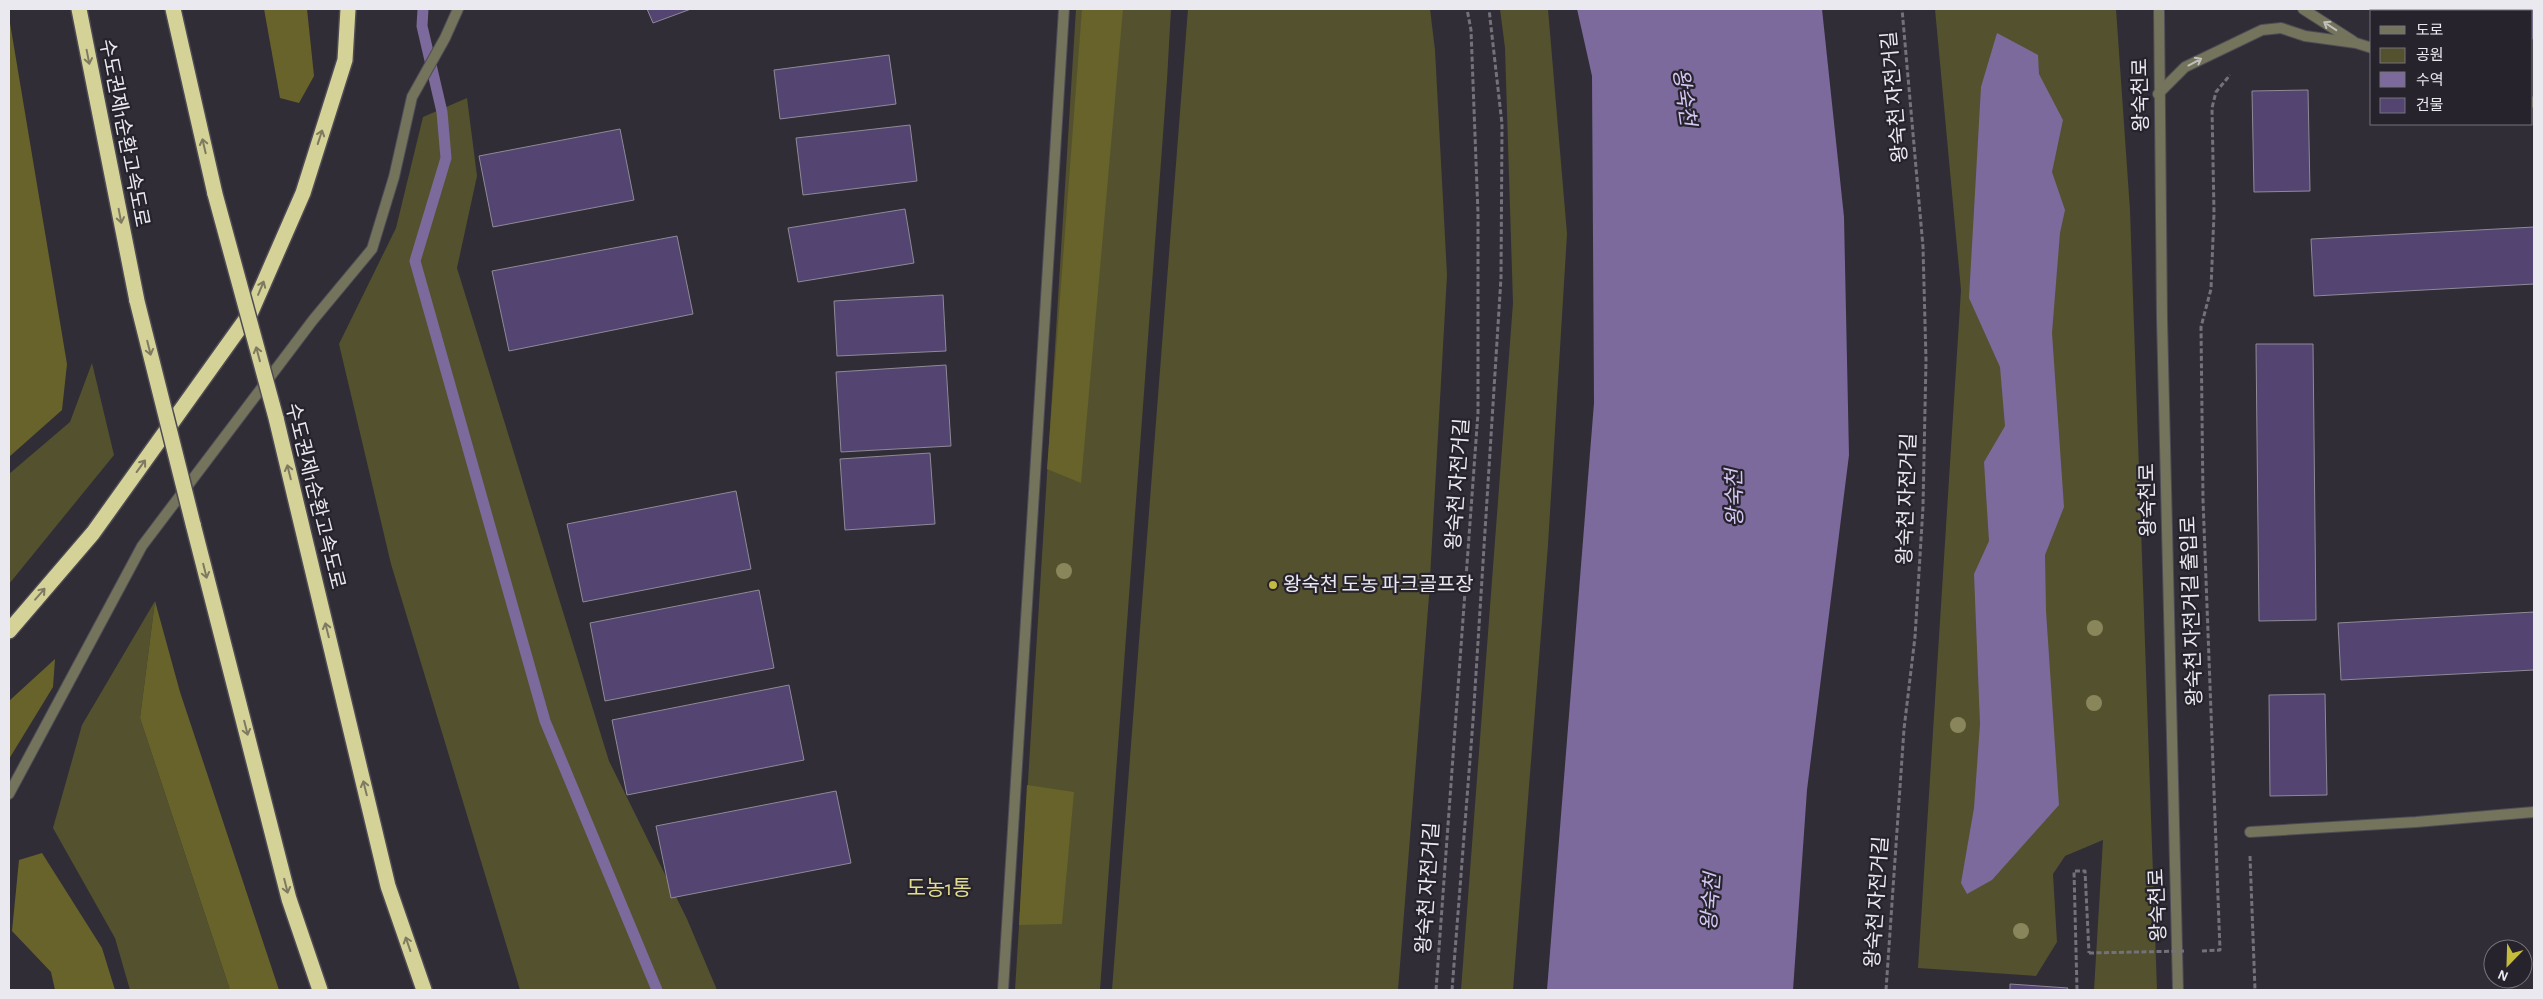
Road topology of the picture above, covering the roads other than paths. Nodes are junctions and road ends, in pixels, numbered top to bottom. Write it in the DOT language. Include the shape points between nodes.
graph roads {
  1 [pos="79,9"];
  2 [pos="173,9"];
  3 [pos="348,9"];
  4 [pos="458,9"];
  5 [pos="1064,9"];
  6 [pos="2159,9"];
  7 [pos="2304,9"];
  8 [pos="2356,42"];
  9 [pos="2370,47"];
  10 [pos="2158,94"];
  11 [pos="9,631"];
  12 [pos="9,794"];
  13 [pos="2534,812"];
  14 [pos="2250,832"];
  15 [pos="320,990"];
  16 [pos="424,990"];
  17 [pos="1003,990"];
  18 [pos="2178,990"];
  1 -- 15 [label="highway, 수도권제1순환고속도로, one-way, bridge" via="137,300 289,900"];
  16 -- 2 [label="highway, 수도권제1순환고속도로, one-way, bridge" via="388,886 276,418 215,194"];
  11 -- 3 [label="highway, one-way" via="93,533 251,312 303,193 345,60"];
  4 -- 12 [label="street" via="412,97 394,177 372,249 313,320 142,546"];
  5 -- 17 [label="street"];
  6 -- 10 [label="street, 왕숙천로"];
  8 -- 7 [label="street, one-way"];
  8 -- 9 [label="street"];
  10 -- 8 [label="street, one-way" via="2185,68 2262,30 2281,28 2305,36"];
  10 -- 18 [label="street, 왕숙천로"];
  13 -- 14 [label="street"];
}
